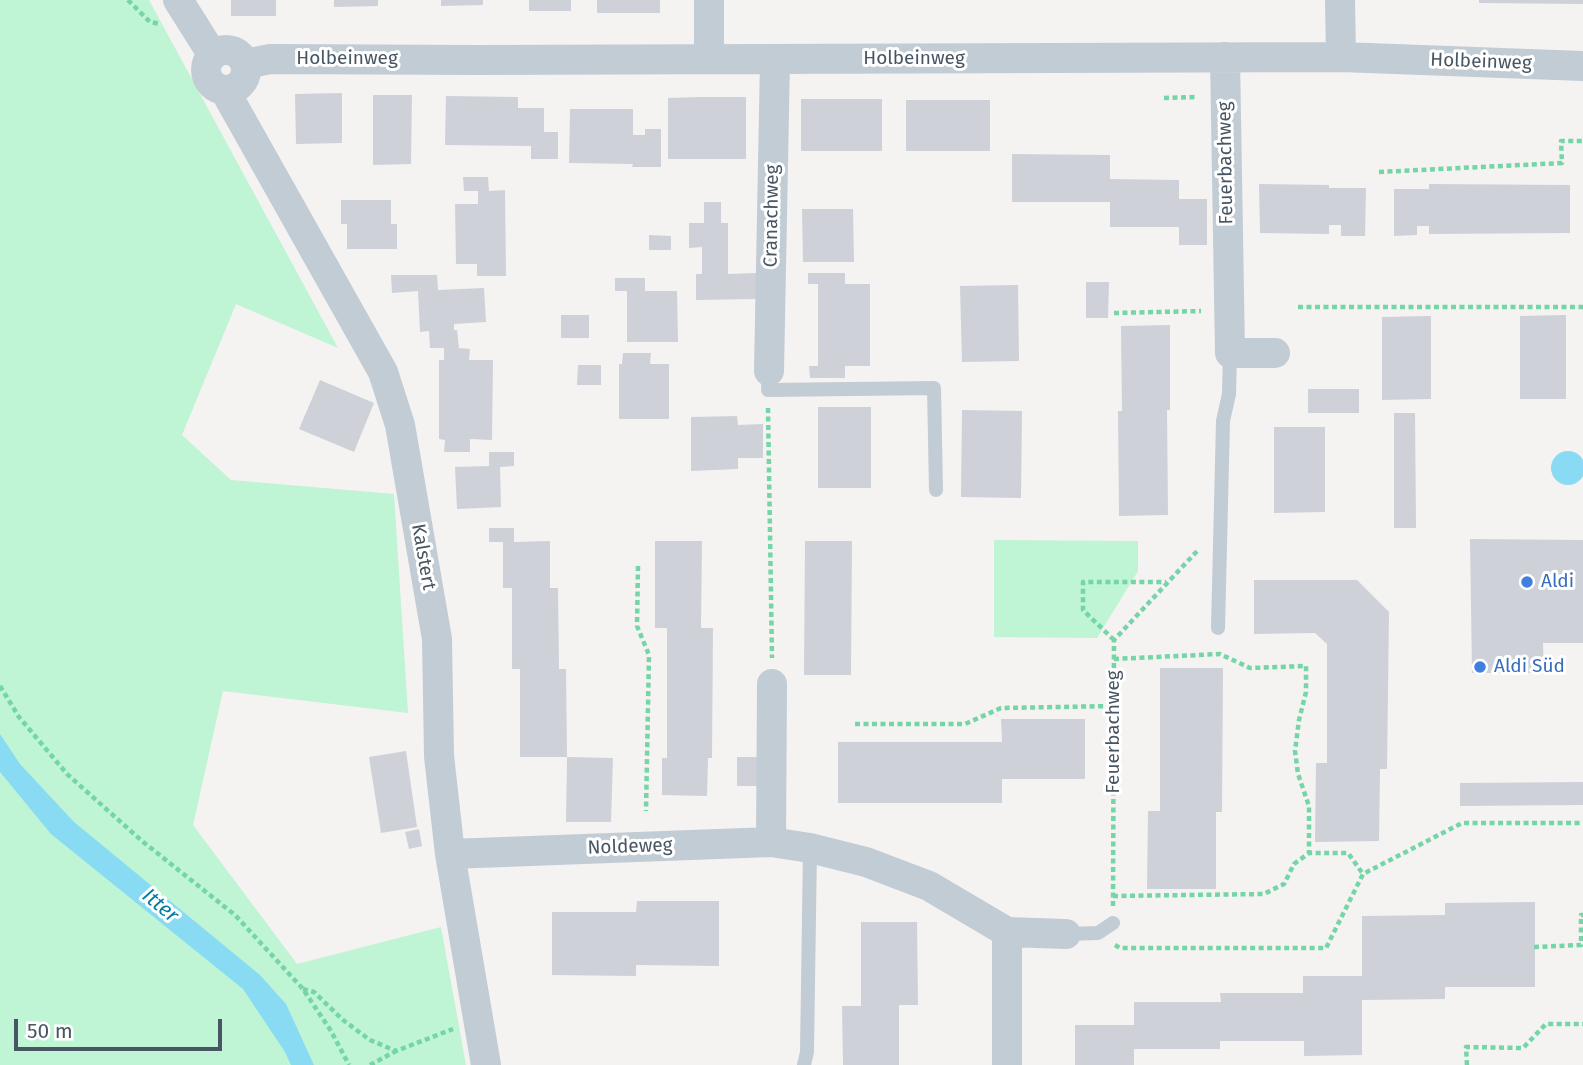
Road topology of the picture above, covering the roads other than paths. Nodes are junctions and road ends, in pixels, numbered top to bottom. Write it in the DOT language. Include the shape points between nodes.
graph roads {
  1 [pos="709,0"];
  2 [pos="1340,0"];
  3 [pos="173,13"];
  4 [pos="212,54"];
  5 [pos="1225,57"];
  6 [pos="1341,57"];
  7 [pos="709,59"];
  8 [pos="775,60"];
  9 [pos="246,64"];
  10 [pos="1583,66"];
  11 [pos="225,91"];
  12 [pos="1230,353"];
  13 [pos="1275,353"];
  14 [pos="768,380"];
  15 [pos="936,490"];
  16 [pos="1218,628"];
  17 [pos="772,684"];
  18 [pos="771,842"];
  19 [pos="810,848"];
  20 [pos="450,855"];
  21 [pos="1113,923"];
  22 [pos="1007,932"];
  23 [pos="1066,933"];
  24 [pos="486,1065"];
  25 [pos="804,1065"];
  26 [pos="1007,1065"];
  1 -- 7 [label="street"];
  2 -- 6 [label="street"];
  3 -- 4 [label="street"];
  4 -- 9 [label="street" via="225,49 238,53"];
  4 -- 11 [label="street, Kalstert" via="206,77 213,87"];
  5 -- 6 [label="street, Holbeinweg"];
  5 -- 8 [label="street, Holbeinweg"];
  5 -- 12 [label="street, Feuerbachweg"];
  6 -- 10 [label="street, Holbeinweg"];
  7 -- 8 [label="street, Holbeinweg"];
  7 -- 9 [label="street, Holbeinweg" via="270,59"];
  8 -- 14 [label="street, Cranachweg"];
  9 -- 11 [label="street" via="246,77 237,88"];
  11 -- 20 [label="street, Kalstert" via="383,372 400,425 437,639 439,757"];
  12 -- 13 [label="street"];
  12 -- 16 [label="lane, Feuerbachweg" via="1223,421"];
  14 -- 15 [label="lane" via="934,388"];
  17 -- 18 [label="street"];
  18 -- 19 [label="street, Noldeweg"];
  18 -- 20 [label="street, Noldeweg"];
  19 -- 22 [label="street, Noldeweg" via="866,862 929,886"];
  19 -- 25 [label="lane"];
  20 -- 24 [label="street, Kalstert"];
  21 -- 23 [label="lane" via="1098,933"];
  22 -- 23 [label="street, Noldeweg"];
  22 -- 26 [label="street"];
}
